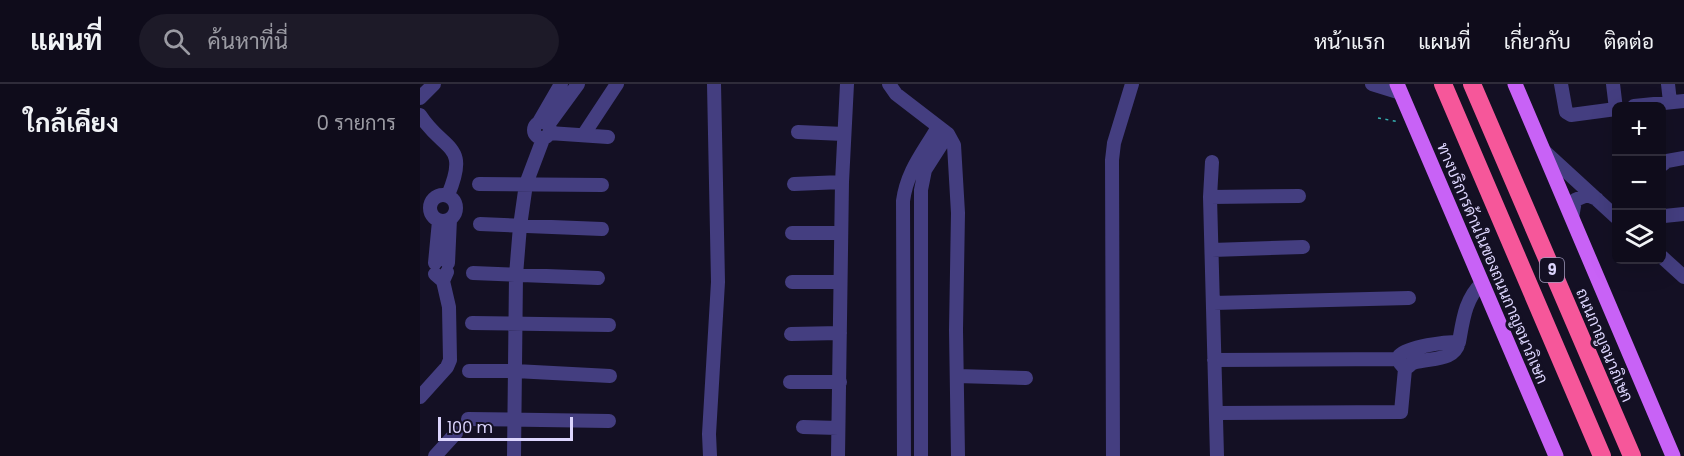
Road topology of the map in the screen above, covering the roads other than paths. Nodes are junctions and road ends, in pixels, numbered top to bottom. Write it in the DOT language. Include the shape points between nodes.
graph roads {
  1 [pos="434,84"];
  2 [pos="561,84"];
  3 [pos="578,84"];
  4 [pos="617,84"];
  5 [pos="714,84"];
  6 [pos="843,84"];
  7 [pos="889,84"];
  8 [pos="1132,84"];
  9 [pos="1372,84"];
  10 [pos="1443,84"];
  11 [pos="1472,84"];
  12 [pos="1515,84"];
  13 [pos="1562,84"];
  14 [pos="1613,84"];
  15 [pos="1668,84"];
  16 [pos="1399,88"];
  17 [pos="420,98"];
  18 [pos="1684,101"];
  19 [pos="1615,102"];
  20 [pos="1666,102"];
  21 [pos="1670,102"];
  22 [pos="1612,110"];
  23 [pos="420,115"];
  24 [pos="545,130"];
  25 [pos="943,131"];
  26 [pos="798,132"];
  27 [pos="584,134"];
  28 [pos="844,134"];
  29 [pos="608,137"];
  30 [pos="1544,151"];
  31 [pos="1684,158"];
  32 [pos="1212,162"];
  33 [pos="1666,162"];
  34 [pos="842,182"];
  35 [pos="479,184"];
  36 [pos="526,184"];
  37 [pos="602,184"];
  38 [pos="794,184"];
  39 [pos="448,195"];
  40 [pos="1299,196"];
  41 [pos="1210,197"];
  42 [pos="1596,199"];
  43 [pos="1612,210"];
  44 [pos="1684,214"];
  45 [pos="1666,216"];
  46 [pos="435,217"];
  47 [pos="1572,218"];
  48 [pos="480,224"];
  49 [pos="520,226"];
  50 [pos="602,229"];
  51 [pos="792,233"];
  52 [pos="841,233"];
  53 [pos="1303,247"];
  54 [pos="1212,250"];
  55 [pos="1666,261"];
  56 [pos="474,273"];
  57 [pos="516,274"];
  58 [pos="1684,277"];
  59 [pos="598,278"];
  60 [pos="792,282"];
  61 [pos="840,282"];
  62 [pos="1482,283"];
  63 [pos="1409,298"];
  64 [pos="1213,303"];
  65 [pos="472,323"];
  66 [pos="516,324"];
  67 [pos="609,325"];
  68 [pos="840,333"];
  69 [pos="791,334"];
  70 [pos="1214,360"];
  71 [pos="1402,364"];
  72 [pos="469,371"];
  73 [pos="514,371"];
  74 [pos="610,376"];
  75 [pos="957,376"];
  76 [pos="1026,378"];
  77 [pos="790,382"];
  78 [pos="840,382"];
  79 [pos="420,397"];
  80 [pos="1216,413"];
  81 [pos="468,419"];
  82 [pos="514,420"];
  83 [pos="609,421"];
  84 [pos="803,427"];
  85 [pos="838,428"];
  86 [pos="456,433"];
  87 [pos="435,456"];
  88 [pos="514,456"];
  89 [pos="710,456"];
  90 [pos="838,456"];
  91 [pos="904,456"];
  92 [pos="921,456"];
  93 [pos="958,456"];
  94 [pos="1113,456"];
  95 [pos="1217,456"];
  96 [pos="1556,456"];
  97 [pos="1602,456"];
  98 [pos="1632,456"];
  99 [pos="1673,456"];
  1 -- 17 [label="street"];
  2 -- 24 [label="street"];
  3 -- 24 [label="street"];
  4 -- 27 [label="street"];
  5 -- 89 [label="street" via="718,282"];
  6 -- 28 [label="street"];
  7 -- 25 [label="street"];
  8 -- 94 [label="street" via="1112,160"];
  9 -- 16 [label="street"];
  10 -- 97 [label="highway, 9"];
  11 -- 98 [label="highway, ถนนกาญจนาภิเษก / 9"];
  12 -- 30 [label="main road"];
  13 -- 22 [label="street" via="1566,112 1571,115"];
  14 -- 19 [label="street"];
  15 -- 21 [label="street"];
  16 -- 62 [label="main road, ทางบริการด้านในของถนนกาญจนาภิเษก"];
  18 -- 21 [label="street"];
  20 -- 21 [label="street"];
  23 -- 39 [label="street" via="455,154 458,167"];
  24 -- 27 [label="street"];
  24 -- 36 [label="street"];
  25 -- 75 [label="street" via="954,145 958,213"];
  25 -- 91 [label="street" via="911,169 903,201"];
  25 -- 92 [label="street" via="925,170 921,190"];
  26 -- 28 [label="street"];
  27 -- 29 [label="street"];
  28 -- 34 [label="street"];
  30 -- 42 [label="street"];
  30 -- 47 [label="main road"];
  31 -- 33 [label="street"];
  32 -- 41 [label="street"];
  34 -- 38 [label="street"];
  34 -- 52 [label="street"];
  35 -- 36 [label="street"];
  36 -- 37 [label="street"];
  36 -- 49 [label="street"];
  39 -- 46 [label="street" via="434,198 430,207"];
  39 -- 46 [label="street" via="456,211"];
  40 -- 41 [label="street"];
  41 -- 54 [label="street"];
  42 -- 43 [label="street"];
  42 -- 47 [label="street" via="1580,196 1575,200"];
  44 -- 45 [label="street"];
  46 -- 79 [label="street" via="449,307 450,360"];
  47 -- 99 [label="main road"];
  48 -- 49 [label="street"];
  49 -- 50 [label="street"];
  49 -- 57 [label="street"];
  51 -- 52 [label="street"];
  52 -- 61 [label="street"];
  53 -- 54 [label="street"];
  54 -- 64 [label="street"];
  55 -- 58 [label="street"];
  56 -- 57 [label="street"];
  57 -- 59 [label="street"];
  57 -- 66 [label="street"];
  60 -- 61 [label="street"];
  61 -- 68 [label="street"];
  62 -- 71 [label="street" via="1466,306 1459,342 1408,350 1402,353"];
  62 -- 96 [label="main road, ทางบริการด้านในของถนนกาญจนาภิเษก"];
  63 -- 64 [label="street"];
  64 -- 70 [label="street"];
  65 -- 66 [label="street"];
  66 -- 67 [label="street"];
  66 -- 73 [label="street"];
  68 -- 69 [label="street"];
  68 -- 78 [label="street"];
  70 -- 71 [label="street"];
  70 -- 80 [label="street"];
  71 -- 80 [label="street" via="1401,412"];
  72 -- 73 [label="street"];
  73 -- 74 [label="street"];
  73 -- 82 [label="street"];
  75 -- 76 [label="street"];
  75 -- 93 [label="street"];
  77 -- 78 [label="street"];
  78 -- 85 [label="street"];
  80 -- 95 [label="street"];
  81 -- 82 [label="street"];
  82 -- 83 [label="street"];
  82 -- 88 [label="street"];
  84 -- 85 [label="street"];
  85 -- 90 [label="street"];
  86 -- 87 [label="street"];
}
